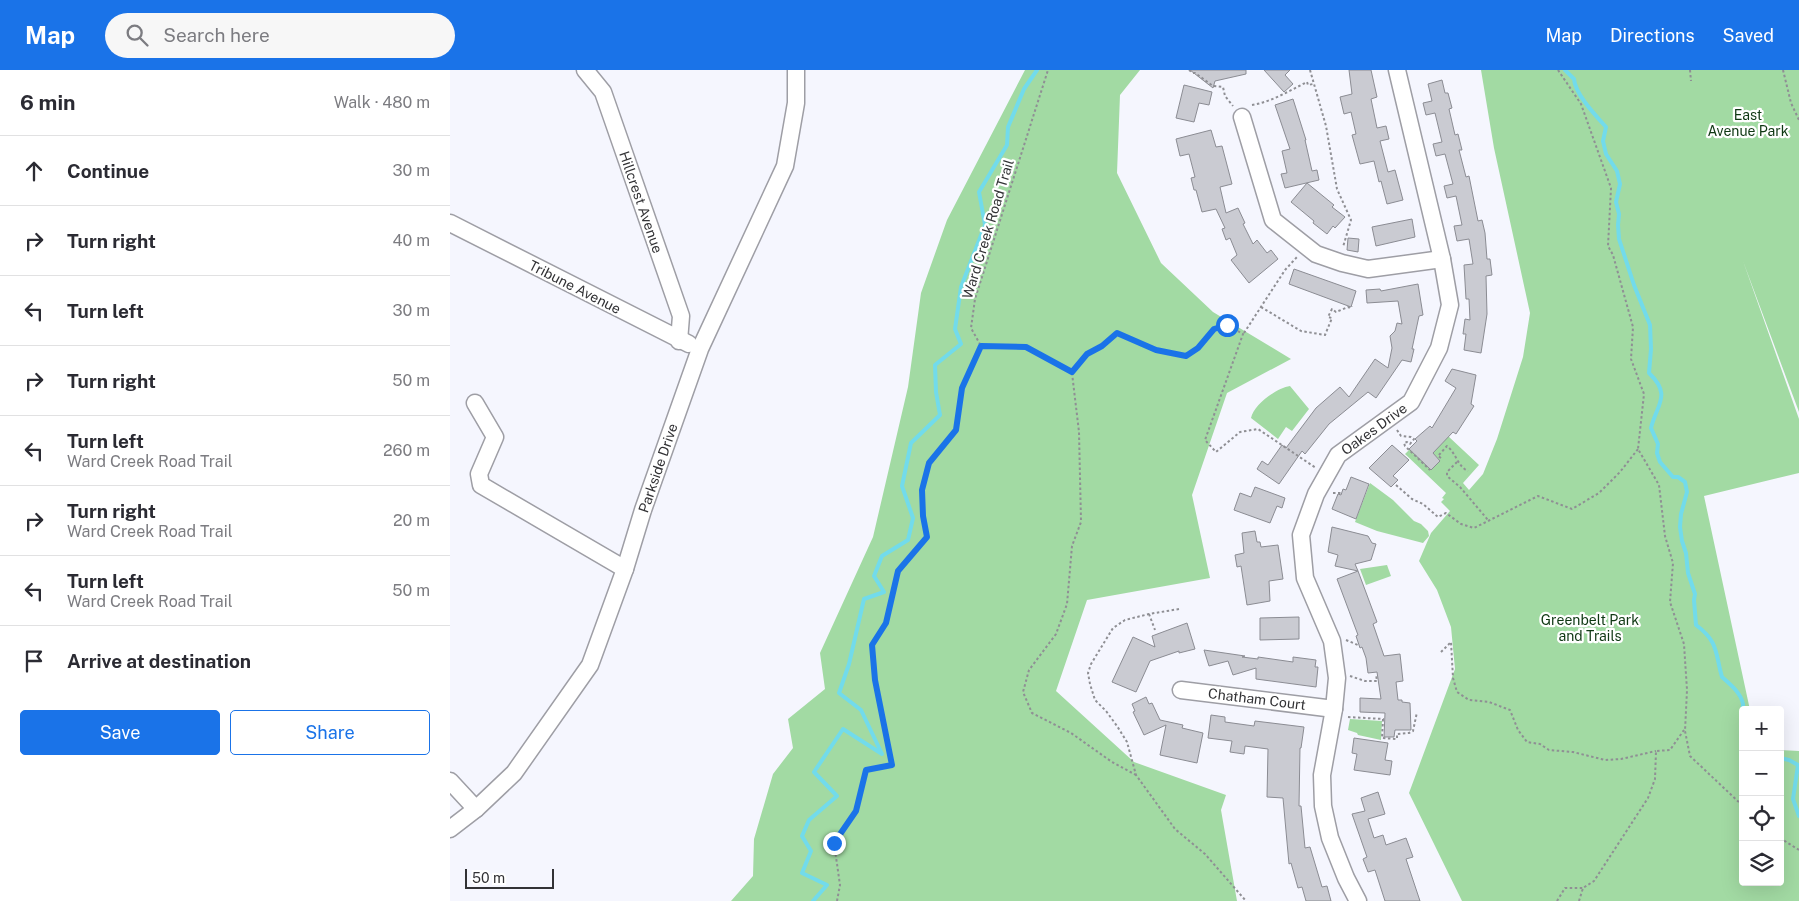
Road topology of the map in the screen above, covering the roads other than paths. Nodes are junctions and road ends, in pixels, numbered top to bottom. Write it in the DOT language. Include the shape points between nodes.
graph roads {
  1 [pos="585,70"];
  2 [pos="796,70"];
  3 [pos="1397,70"];
  4 [pos="1247,111"];
  5 [pos="450,223"];
  6 [pos="1442,259"];
  7 [pos="679,341"];
  8 [pos="700,349"];
  9 [pos="475,403"];
  10 [pos="625,569"];
  11 [pos="1181,690"];
  12 [pos="1334,709"];
  13 [pos="450,781"];
  14 [pos="476,809"];
  15 [pos="450,829"];
  16 [pos="1358,901"];
  1 -- 7 [label="street, Hillcrest Avenue" via="603,92 655,241 681,316"];
  2 -- 8 [label="street, Parkside Drive" via="796,103 785,166"];
  3 -- 6 [label="street, Oakes Drive"];
  4 -- 6 [label="street" via="1273,220 1316,254 1368,269"];
  5 -- 7 [label="street, Tribune Avenue"];
  6 -- 12 [label="street, Oakes Drive" via="1450,305 1439,348 1411,402 1338,455 1316,494 1301,534 1306,578 1332,641 1337,678"];
  7 -- 8 [label="street, Tribune Avenue"];
  8 -- 10 [label="street, Parkside Drive"];
  9 -- 10 [label="street" via="495,437 478,474 482,484"];
  10 -- 14 [label="street, Parkside Drive" via="590,665 514,773"];
  11 -- 12 [label="street, Chatham Court"];
  12 -- 16 [label="street, Oakes Drive" via="1322,774 1323,806 1330,838"];
  13 -- 14 [label="street"];
  14 -- 15 [label="street, Parkside Drive"];
}
